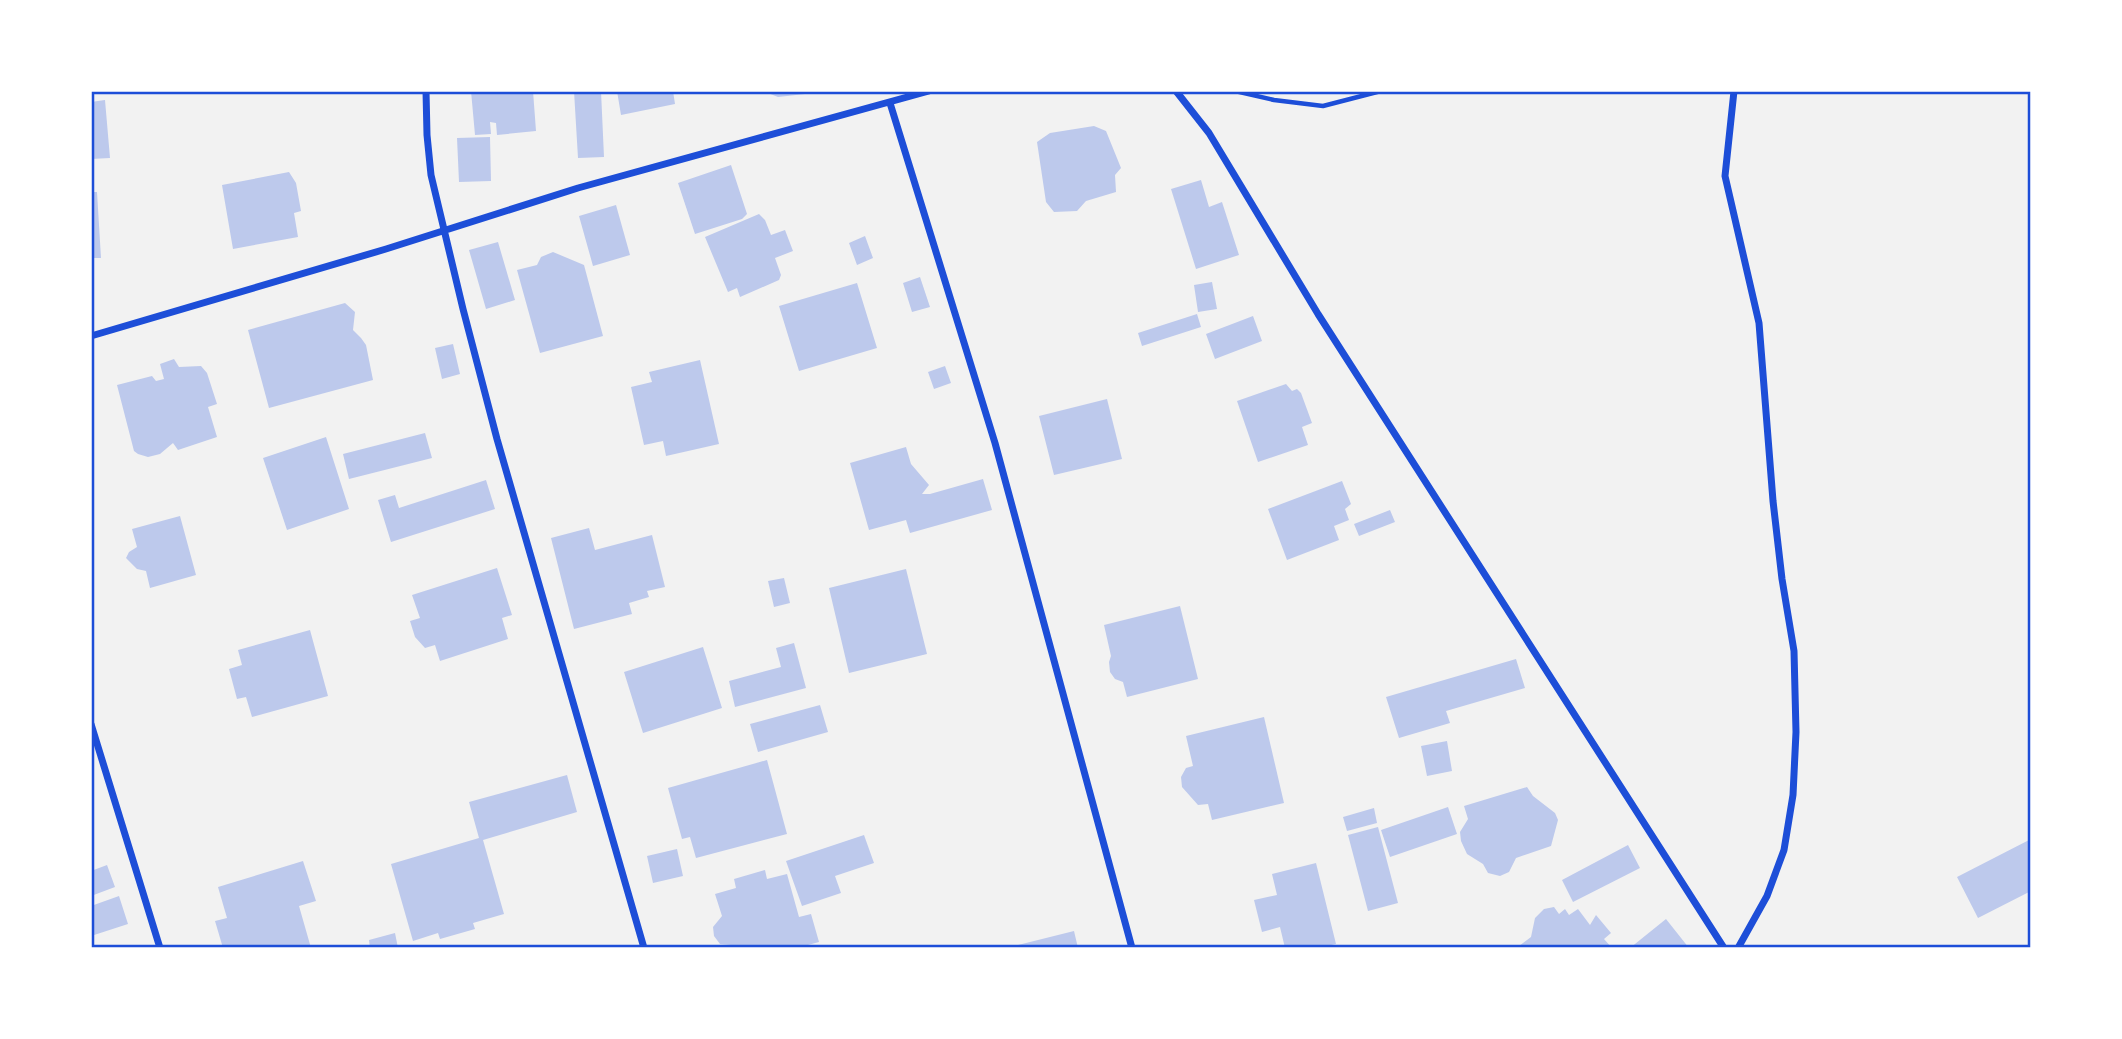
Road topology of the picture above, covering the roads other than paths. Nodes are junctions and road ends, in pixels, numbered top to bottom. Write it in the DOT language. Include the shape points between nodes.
graph roads {
  1 [pos="426,91"];
  2 [pos="929,91"];
  3 [pos="1176,91"];
  4 [pos="1734,91"];
  5 [pos="890,103"];
  6 [pos="444,229"];
  7 [pos="91,335"];
  8 [pos="91,724"];
  9 [pos="160,948"];
  10 [pos="645,948"];
  11 [pos="1132,948"];
  12 [pos="1724,948"];
  13 [pos="1738,948"];
  1 -- 6 [label="street" via="431,175"];
  2 -- 5 [label="street"];
  3 -- 12 [label="street" via="1209,132 1318,314"];
  4 -- 13 [label="street" via="1725,176 1759,323 1773,501 1794,651 1796,732 1784,850 1767,896"];
  5 -- 6 [label="street"];
  5 -- 11 [label="street" via="995,443"];
  6 -- 7 [label="street"];
  6 -- 10 [label="street" via="501,452"];
  8 -- 9 [label="street"];
}
